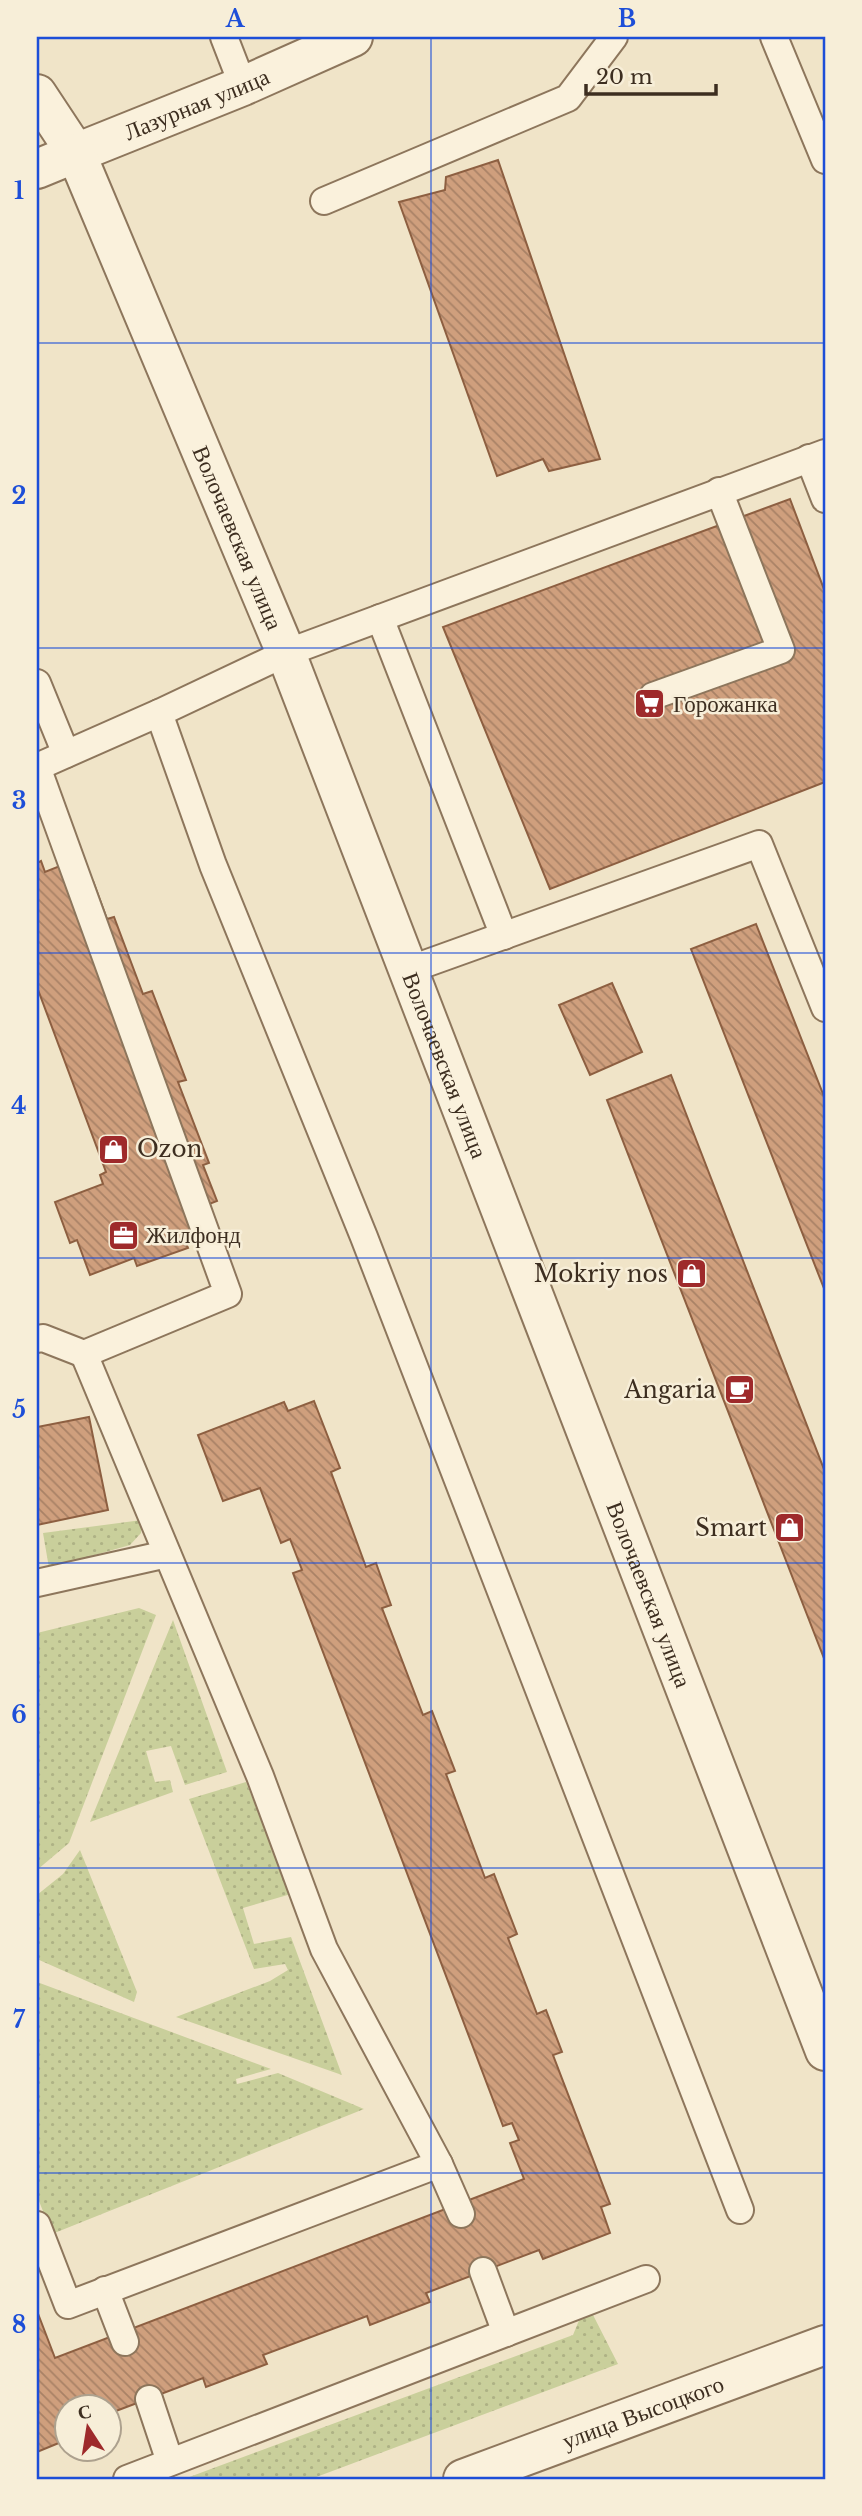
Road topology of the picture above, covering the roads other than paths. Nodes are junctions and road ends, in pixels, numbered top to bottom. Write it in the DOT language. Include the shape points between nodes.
graph roads {
  1 [pos="224,37"];
  2 [pos="354,37"];
  3 [pos="614,37"];
  4 [pos="774,37"];
  5 [pos="243,86"];
  6 [pos="37,94"];
  7 [pos="76,153"];
  8 [pos="825,160"];
  9 [pos="37,169"];
  10 [pos="324,201"];
  11 [pos="817,455"];
  12 [pos="719,491"];
  13 [pos="825,499"];
  14 [pos="380,618"];
  15 [pos="285,653"];
  16 [pos="37,683"];
  17 [pos="653,696"];
  18 [pos="159,713"];
  19 [pos="66,754"];
  20 [pos="37,767"];
  21 [pos="504,936"];
  22 [pos="408,970"];
  23 [pos="825,1009"];
  24 [pos="37,1339"];
  25 [pos="84,1354"];
  26 [pos="167,1554"];
  27 [pos="37,1583"];
  28 [pos="825,2051"];
  29 [pos="439,2164"];
  30 [pos="740,2210"];
  31 [pos="461,2214"];
  32 [pos="37,2225"];
  33 [pos="483,2271"];
  34 [pos="646,2279"];
  35 [pos="105,2290"];
  36 [pos="506,2333"];
  37 [pos="125,2342"];
  38 [pos="825,2345"];
  39 [pos="149,2399"];
  40 [pos="170,2462"];
  41 [pos="478,2477"];
  42 [pos="127,2479"];
  1 -- 5 [label="lane"];
  2 -- 5 [label="street, Лазурная улица"];
  3 -- 10 [label="lane" via="568,98"];
  4 -- 8 [label="lane"];
  5 -- 7 [label="street, Лазурная улица"];
  6 -- 7 [label="street, Волочаевская улица"];
  7 -- 9 [label="street, Лазурная улица"];
  7 -- 15 [label="street, Волочаевская улица"];
  11 -- 12 [label="lane"];
  11 -- 13 [label="lane"];
  12 -- 14 [label="lane"];
  12 -- 17 [label="lane" via="781,650"];
  14 -- 15 [label="lane"];
  14 -- 21 [label="lane"];
  15 -- 18 [label="lane"];
  15 -- 22 [label="street, Волочаевская улица"];
  16 -- 19 [label="lane"];
  18 -- 19 [label="lane"];
  18 -- 30 [label="lane" via="213,865 364,1237"];
  19 -- 20 [label="lane"];
  20 -- 25 [label="lane" via="228,1294"];
  21 -- 22 [label="lane"];
  21 -- 23 [label="lane" via="759,844"];
  22 -- 28 [label="street, Волочаевская улица"];
  24 -- 25 [label="lane"];
  25 -- 26 [label="lane"];
  26 -- 27 [label="lane"];
  26 -- 29 [label="lane" via="260,1776 324,1949"];
  29 -- 31 [label="lane"];
  29 -- 35 [label="lane"];
  32 -- 35 [label="lane" via="68,2305"];
  33 -- 36 [label="lane"];
  34 -- 36 [label="lane"];
  35 -- 37 [label="lane"];
  36 -- 40 [label="lane"];
  38 -- 41 [label="street, улица Высоцкого"];
  39 -- 40 [label="lane"];
  40 -- 42 [label="lane"];
}
